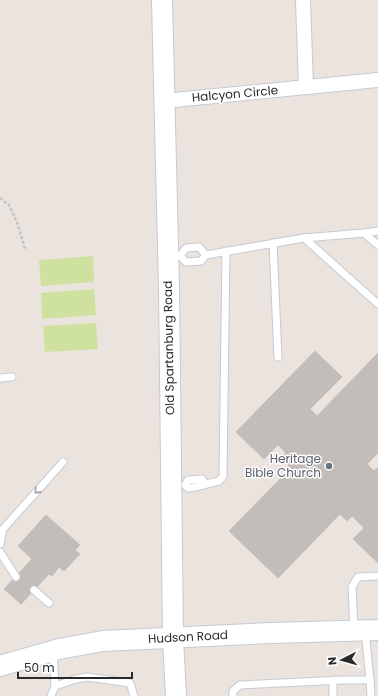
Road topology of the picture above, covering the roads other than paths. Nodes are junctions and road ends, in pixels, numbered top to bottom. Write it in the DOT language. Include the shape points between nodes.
graph roads {
  1 [pos="162,0"];
  2 [pos="304,0"];
  3 [pos="378,80"];
  4 [pos="306,87"];
  5 [pos="164,101"];
  6 [pos="378,231"];
  7 [pos="364,233"];
  8 [pos="304,238"];
  9 [pos="273,244"];
  10 [pos="378,245"];
  11 [pos="226,251"];
  12 [pos="206,255"];
  13 [pos="174,257"];
  14 [pos="378,304"];
  15 [pos="278,357"];
  16 [pos="12,377"];
  17 [pos="0,378"];
  18 [pos="63,462"];
  19 [pos="178,486"];
  20 [pos="0,544"];
  21 [pos="0,552"];
  22 [pos="378,576"];
  23 [pos="16,577"];
  24 [pos="34,590"];
  25 [pos="49,604"];
  26 [pos="366,630"];
  27 [pos="173,638"];
  28 [pos="53,651"];
  29 [pos="0,666"];
  30 [pos="332,680"];
  31 [pos="370,680"];
  32 [pos="55,686"];
  33 [pos="51,696"];
  34 [pos="134,696"];
  35 [pos="176,696"];
  36 [pos="233,696"];
  37 [pos="333,696"];
  38 [pos="371,696"];
  1 -- 5 [label="street, Old Spartanburg Road"];
  2 -- 4 [label="street"];
  3 -- 4 [label="street, Halcyon Circle"];
  4 -- 5 [label="street, Halcyon Circle"];
  5 -- 13 [label="street, Old Spartanburg Road"];
  6 -- 7 [label="lane"];
  7 -- 8 [label="lane"];
  7 -- 10 [label="lane"];
  8 -- 9 [label="lane"];
  8 -- 14 [label="lane"];
  9 -- 11 [label="lane"];
  9 -- 15 [label="lane"];
  11 -- 12 [label="lane"];
  11 -- 19 [label="lane" via="224,476 219,481 206,483 202,479 188,480"];
  12 -- 13 [label="lane" via="201,261 186,262"];
  12 -- 13 [label="lane" via="199,247 186,248"];
  13 -- 19 [label="street, Old Spartanburg Road"];
  16 -- 17 [label="lane"];
  18 -- 20 [label="lane, one-way" via="3,529"];
  19 -- 27 [label="street, Old Spartanburg Road"];
  21 -- 23 [label="lane"];
  22 -- 26 [label="lane" via="358,577 352,587"];
  24 -- 25 [label="lane"];
  26 -- 27 [label="street, Hudson Road"];
  26 -- 31 [label="lane"];
  27 -- 28 [label="street, Hudson Road" via="103,641"];
  27 -- 35 [label="street, Old Spartanburg Road"];
  28 -- 29 [label="street, Hudson Road"];
  28 -- 32 [label="lane"];
  30 -- 31 [label="lane"];
  30 -- 36 [label="lane" via="240,684 233,691"];
  30 -- 37 [label="lane"];
  31 -- 38 [label="lane"];
  32 -- 33 [label="lane"];
  32 -- 34 [label="lane" via="86,677 130,683"];
}
